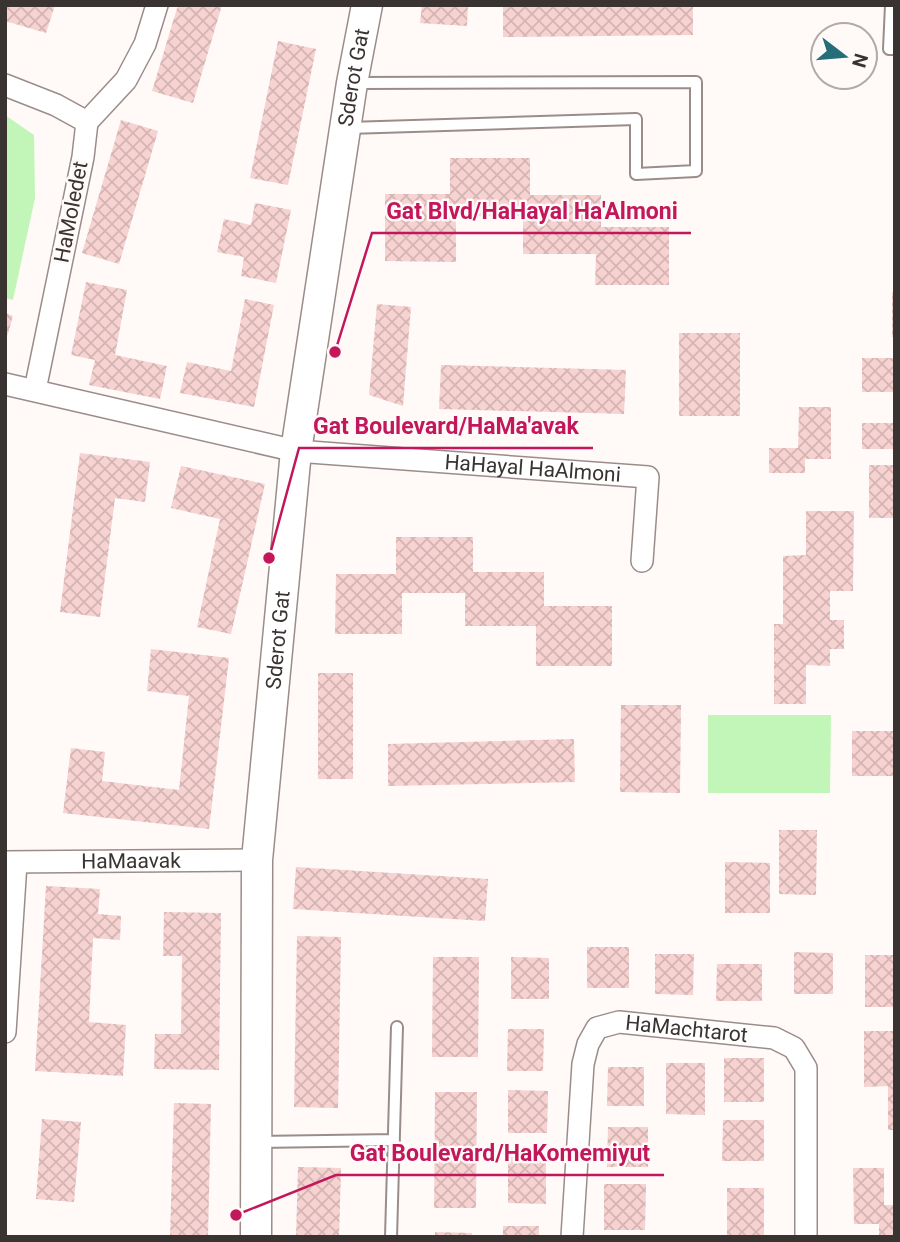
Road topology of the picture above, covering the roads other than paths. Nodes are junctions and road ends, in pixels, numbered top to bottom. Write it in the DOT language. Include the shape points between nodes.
graph roads {
  1 [pos="157,5"];
  2 [pos="367,5"];
  3 [pos="891,5"];
  4 [pos="895,49"];
  5 [pos="352,83"];
  6 [pos="5,85"];
  7 [pos="87,122"];
  8 [pos="345,128"];
  9 [pos="5,384"];
  10 [pos="35,390"];
  11 [pos="296,451"];
  12 [pos="642,561"];
  13 [pos="257,860"];
  14 [pos="10,862"];
  15 [pos="397,1027"];
  16 [pos="5,1032"];
  17 [pos="394,1140"];
  18 [pos="257,1142"];
  19 [pos="256,1237"];
  20 [pos="391,1237"];
  21 [pos="572,1237"];
  22 [pos="806,1237"];
  1 -- 7 [label="street" via="145,44 126,80"];
  2 -- 5 [label="street, Sderot Gat"];
  3 -- 4 [label="lane" via="889,50"];
  5 -- 8 [label="street, Sderot Gat"];
  5 -- 8 [label="lane" via="696,82 696,171 636,174 636,119"];
  6 -- 7 [label="street"];
  7 -- 10 [label="street, HaMoledet"];
  8 -- 11 [label="street, Sderot Gat"];
  9 -- 10 [label="street, HaHayal HaAlmoni"];
  10 -- 11 [label="street, HaHayal HaAlmoni"];
  11 -- 12 [label="street, HaHayal HaAlmoni" via="648,477"];
  11 -- 13 [label="street, Sderot Gat"];
  13 -- 14 [label="street, HaMaavak"];
  13 -- 18 [label="street, Sderot Gat"];
  14 -- 16 [label="street"];
  15 -- 17 [label="lane"];
  17 -- 18 [label="lane"];
  17 -- 20 [label="lane"];
  18 -- 19 [label="street, Sderot Gat"];
  21 -- 22 [label="street, HaMachtarot" via="583,1063 597,1028 619,1022 774,1038 794,1048 806,1068"];
}
